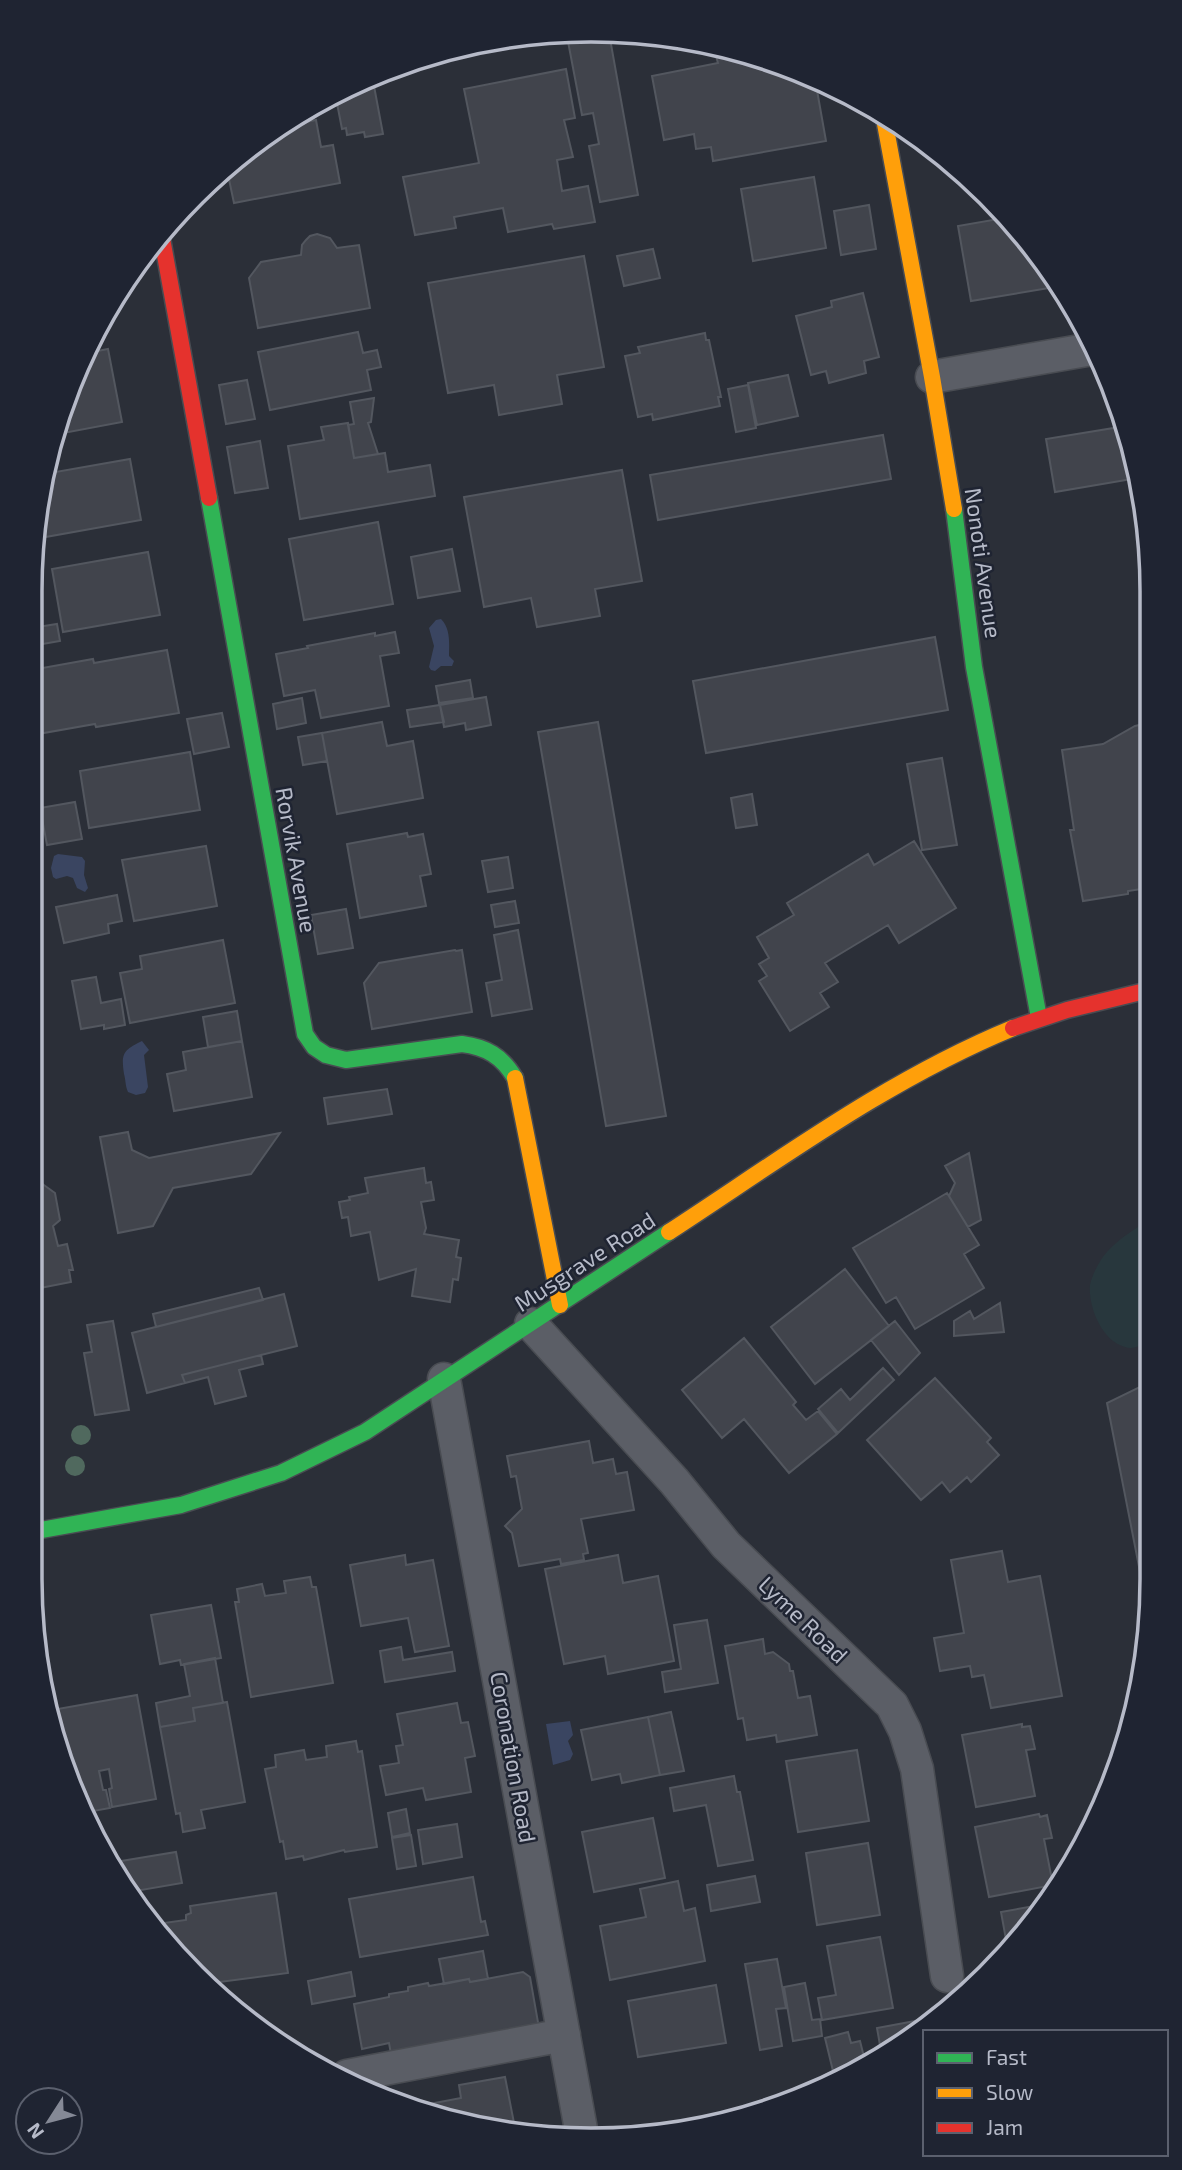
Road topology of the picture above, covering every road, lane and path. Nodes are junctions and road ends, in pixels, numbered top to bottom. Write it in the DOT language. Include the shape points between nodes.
graph roads {
  1 [pos="886,129"];
  2 [pos="163,247"];
  3 [pos="1084,350"];
  4 [pos="932,377"];
  5 [pos="1140,992"];
  6 [pos="1039,1018"];
  7 [pos="560,1305"];
  8 [pos="531,1324"];
  9 [pos="444,1379"];
  10 [pos="42,1530"];
  11 [pos="947,1976"];
  12 [pos="564,2035"];
  13 [pos="355,2074"];
  14 [pos="581,2128"];
  1 -- 4 [label="street, Nonoti Avenue"];
  2 -- 7 [label="street, Rorvik Avenue" via="305,1034 326,1055 346,1060 462,1044 495,1053 509,1065 517,1082"];
  3 -- 4 [label="street"];
  4 -- 6 [label="street, Nonoti Avenue" via="960,545 974,667"];
  5 -- 6 [label="street, Musgrave Road"];
  6 -- 7 [label="street, Musgrave Road" via="880,1094"];
  7 -- 8 [label="street, Musgrave Road"];
  8 -- 9 [label="street, Musgrave Road"];
  8 -- 11 [label="street, Lyme Road" via="726,1545 892,1705 917,1769"];
  9 -- 10 [label="street, Musgrave Road" via="365,1432 281,1473 181,1505"];
  9 -- 12 [label="street, Coronation Road"];
  12 -- 13 [label="street"];
  12 -- 14 [label="street, Coronation Road"];
}
